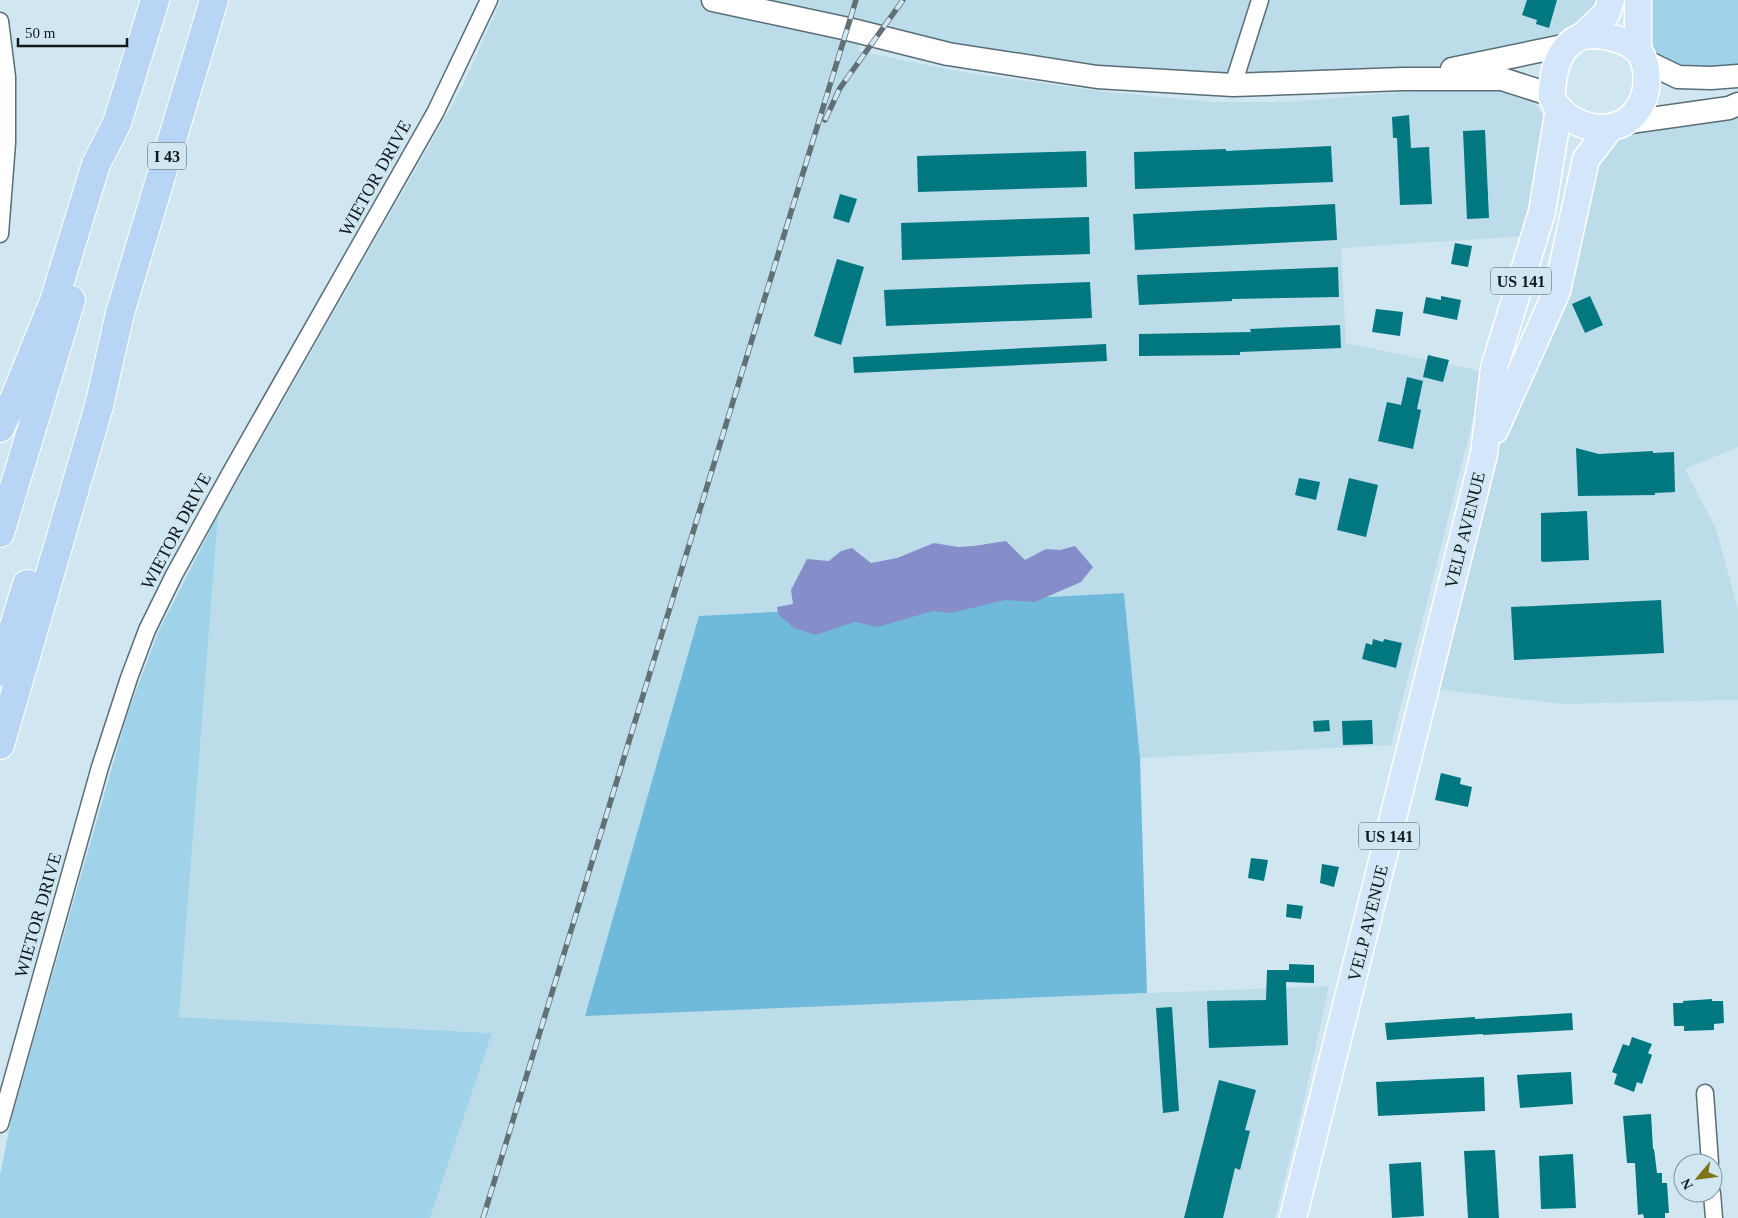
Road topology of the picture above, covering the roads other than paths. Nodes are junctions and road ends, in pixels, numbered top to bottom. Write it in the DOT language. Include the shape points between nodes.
graph roads {
  1 [pos="155,0"];
  2 [pos="214,0"];
  3 [pos="489,0"];
  4 [pos="714,0"];
  5 [pos="1260,0"];
  6 [pos="1611,0"];
  7 [pos="1638,0"];
  8 [pos="0,21"];
  9 [pos="1576,41"];
  10 [pos="1641,55"];
  11 [pos="1738,76"];
  12 [pos="1403,79"];
  13 [pos="1233,85"];
  14 [pos="1555,101"];
  15 [pos="1738,104"];
  16 [pos="117,123"];
  17 [pos="1617,125"];
  18 [pos="0,234"];
  19 [pos="120,313"];
  20 [pos="0,428"];
  21 [pos="1484,454"];
  22 [pos="0,533"];
  23 [pos="0,672"];
  24 [pos="0,746"];
  25 [pos="1705,1093"];
  26 [pos="0,1124"];
  27 [pos="1709,1153"];
  28 [pos="1713,1203"];
  29 [pos="1293,1218"];
  30 [pos="1714,1218"];
  1 -- 16 [label="highway"];
  2 -- 19 [label="highway, I 43"];
  3 -- 26 [label="street, WIETOR DRIVE" via="435,113 227,479 147,630 102,760"];
  4 -- 13 [label="street" via="948,54 1097,77"];
  5 -- 13 [label="street"];
  6 -- 9 [label="main road" via="1607,13"];
  7 -- 10 [label="main road"];
  8 -- 18 [label="street" via="7,77"];
  9 -- 10 [label="main road" via="1598,35 1613,38"];
  9 -- 12 [label="street"];
  9 -- 14 [label="main road" via="1560,56 1554,70"];
  10 -- 11 [label="street" via="1678,77"];
  10 -- 17 [label="main road" via="1647,80 1645,98 1636,112"];
  12 -- 13 [label="street"];
  12 -- 14 [label="street" via="1502,79"];
  14 -- 17 [label="main road" via="1579,123 1595,128"];
  14 -- 21 [label="main road, VELP AVENUE / US 141" via="1542,212 1494,368"];
  15 -- 17 [label="street"];
  16 -- 20 [label="highway" via="96,164 54,301"];
  16 -- 22 [label="highway" via="111,173"];
  17 -- 21 [label="main road, VELP AVENUE / US 141" via="1586,159 1556,291"];
  19 -- 23 [label="highway" via="85,399"];
  19 -- 24 [label="highway" via="99,406"];
  21 -- 29 [label="main road, VELP AVENUE / US 141"];
  25 -- 27 [label="street"];
  28 -- 30 [label="street"];
}
